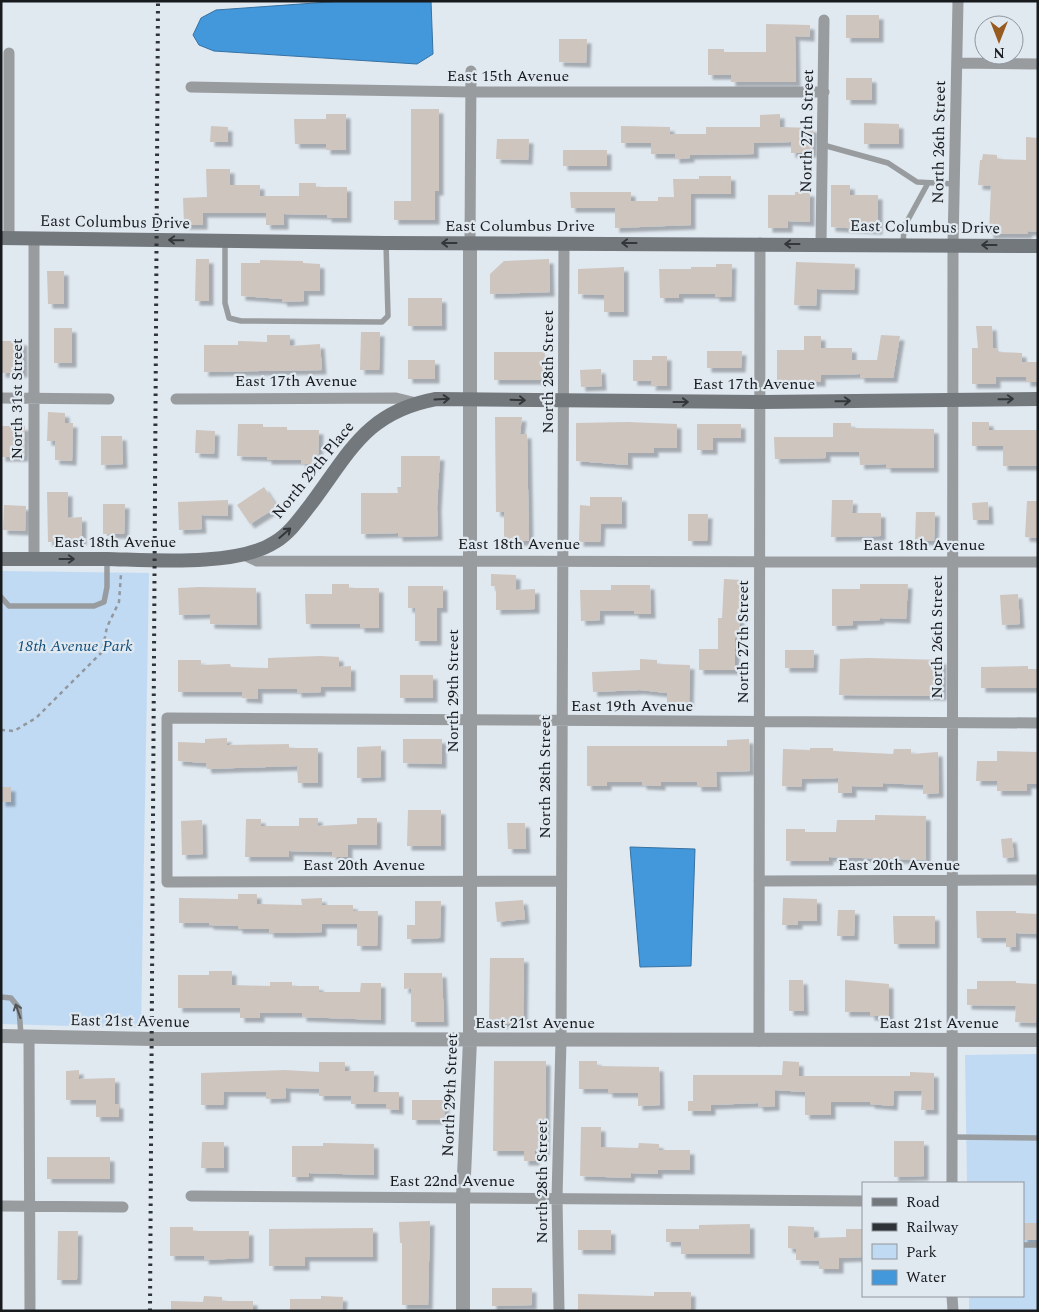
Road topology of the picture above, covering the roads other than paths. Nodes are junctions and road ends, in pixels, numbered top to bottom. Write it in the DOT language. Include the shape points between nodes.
graph roads {
  1 [pos="958,1"];
  2 [pos="824,20"];
  3 [pos="9,53"];
  4 [pos="957,63"];
  5 [pos="1038,64"];
  6 [pos="471,71"];
  7 [pos="6,85"];
  8 [pos="191,87"];
  9 [pos="470,92"];
  10 [pos="824,92"];
  11 [pos="823,145"];
  12 [pos="928,183"];
  13 [pos="954,184"];
  14 [pos="5,238"];
  15 [pos="34,238"];
  16 [pos="225,241"];
  17 [pos="386,243"];
  18 [pos="470,243"];
  19 [pos="564,243"];
  20 [pos="760,243"];
  21 [pos="821,244"];
  22 [pos="903,245"];
  23 [pos="953,245"];
  24 [pos="1038,246"];
  25 [pos="1,398"];
  26 [pos="33,398"];
  27 [pos="470,398"];
  28 [pos="109,399"];
  29 [pos="176,399"];
  30 [pos="1038,399"];
  31 [pos="954,400"];
  32 [pos="565,401"];
  33 [pos="758,402"];
  34 [pos="416,403"];
  35 [pos="242,554"];
  36 [pos="1,559"];
  37 [pos="34,559"];
  38 [pos="107,560"];
  39 [pos="470,561"];
  40 [pos="564,562"];
  41 [pos="952,562"];
  42 [pos="1038,562"];
  43 [pos="759,563"];
  44 [pos="1,598"];
  45 [pos="471,721"];
  46 [pos="562,722"];
  47 [pos="760,722"];
  48 [pos="954,723"];
  49 [pos="1038,723"];
  50 [pos="1038,880"];
  51 [pos="760,881"];
  52 [pos="953,881"];
  53 [pos="167,882"];
  54 [pos="471,882"];
  55 [pos="561,882"];
  56 [pos="1,997"];
  57 [pos="1,1036"];
  58 [pos="25,1036"];
  59 [pos="470,1040"];
  60 [pos="560,1040"];
  61 [pos="759,1040"];
  62 [pos="952,1040"];
  63 [pos="1038,1040"];
  64 [pos="952,1137"];
  65 [pos="1038,1138"];
  66 [pos="952,1182"];
  67 [pos="191,1196"];
  68 [pos="463,1198"];
  69 [pos="557,1198"];
  70 [pos="862,1201"];
  71 [pos="1,1206"];
  72 [pos="30,1206"];
  73 [pos="123,1207"];
  74 [pos="1024,1245"];
  75 [pos="1038,1245"];
  76 [pos="952,1297"];
  77 [pos="30,1311"];
  78 [pos="463,1311"];
  79 [pos="559,1311"];
  80 [pos="952,1311"];
  1 -- 4 [label="street, North 26th Street"];
  2 -- 10 [label="street, North 27th Street"];
  3 -- 7 [label="street"];
  4 -- 5 [label="street"];
  4 -- 13 [label="street, North 26th Street"];
  6 -- 9 [label="street, North 29th Street"];
  7 -- 14 [label="street"];
  8 -- 9 [label="street, East 15th Avenue"];
  9 -- 10 [label="street, East 15th Avenue"];
  9 -- 18 [label="street, North 29th Street"];
  10 -- 11 [label="street, North 27th Street"];
  11 -- 12 [label="lane" via="878,159 917,182"];
  11 -- 21 [label="street, North 27th Street"];
  12 -- 13 [label="lane"];
  12 -- 22 [label="lane" via="904,226"];
  13 -- 23 [label="street, North 26th Street"];
  14 -- 15 [label="main road, East Columbus Drive"];
  16 -- 15 [label="main road, East Columbus Drive, one-way"];
  15 -- 26 [label="street, North 31st Street"];
  16 -- 17 [label="main road, East Columbus Drive"];
  16 -- 17 [label="lane" via="225,303 229,318 241,321 386,320"];
  18 -- 17 [label="main road, East Columbus Drive, one-way"];
  18 -- 19 [label="main road, East Columbus Drive"];
  18 -- 27 [label="street, North 29th Street"];
  20 -- 19 [label="main road, East Columbus Drive, one-way"];
  19 -- 32 [label="street, North 28th Street"];
  21 -- 20 [label="main road, East Columbus Drive, one-way"];
  20 -- 33 [label="street, North 27th Street"];
  21 -- 22 [label="main road, East Columbus Drive"];
  22 -- 23 [label="main road, East Columbus Drive"];
  24 -- 23 [label="main road, East Columbus Drive, one-way"];
  23 -- 31 [label="street, North 26th Street"];
  25 -- 26 [label="street"];
  26 -- 28 [label="street"];
  26 -- 37 [label="street, North 31st Street"];
  27 -- 32 [label="main road, East 17th Avenue, one-way"];
  34 -- 27 [label="main road, North 29th Place, one-way"];
  27 -- 39 [label="street, North 29th Street"];
  29 -- 34 [label="street, East 17th Avenue" via="396,398"];
  31 -- 30 [label="main road, East 17th Avenue, one-way"];
  33 -- 31 [label="main road, East 17th Avenue, one-way"];
  31 -- 41 [label="street, North 26th Street"];
  32 -- 33 [label="main road, East 17th Avenue, one-way"];
  32 -- 40 [label="street, North 28th Street"];
  33 -- 43 [label="street, North 27th Street"];
  35 -- 34 [label="main road, North 29th Place, one-way" via="274,543 295,525 354,443 393,412"];
  35 -- 38 [label="main road, East 18th Avenue" via="208,559"];
  35 -- 39 [label="street, East 18th Avenue" via="257,561"];
  36 -- 37 [label="main road, East 18th Avenue"];
  37 -- 38 [label="main road, East 18th Avenue, one-way"];
  38 -- 44 [label="lane" via="104,602 94,606 9,606"];
  39 -- 40 [label="street, East 18th Avenue"];
  39 -- 45 [label="street, North 29th Street"];
  40 -- 43 [label="street, East 18th Avenue"];
  40 -- 46 [label="street, North 28th Street"];
  41 -- 42 [label="street, East 18th Avenue"];
  41 -- 43 [label="street, East 18th Avenue"];
  41 -- 48 [label="street, North 26th Street"];
  43 -- 47 [label="street, North 27th Street"];
  45 -- 46 [label="street, East 19th Avenue"];
  45 -- 53 [label="street, East 19th Avenue" via="167,718"];
  45 -- 54 [label="street, North 29th Street"];
  46 -- 47 [label="street, East 19th Avenue"];
  46 -- 55 [label="street, North 28th Street"];
  47 -- 48 [label="street, East 19th Avenue"];
  47 -- 51 [label="street, North 27th Street"];
  48 -- 49 [label="street, East 19th Avenue"];
  48 -- 52 [label="street, North 26th Street"];
  50 -- 52 [label="street, East 20th Avenue"];
  51 -- 52 [label="street, East 20th Avenue"];
  51 -- 61 [label="street, North 27th Street"];
  52 -- 62 [label="street, North 26th Street"];
  53 -- 54 [label="street, East 20th Avenue"];
  54 -- 55 [label="street, East 20th Avenue"];
  54 -- 59 [label="street, North 29th Street"];
  55 -- 60 [label="street, North 28th Street"];
  58 -- 56 [label="lane, one-way" via="19,1008 11,998"];
  57 -- 58 [label="street, East 21st Avenue"];
  58 -- 59 [label="street, East 21st Avenue" via="163,1040"];
  58 -- 72 [label="street"];
  59 -- 60 [label="street, East 21st Avenue"];
  59 -- 68 [label="street, North 29th Street"];
  60 -- 61 [label="street, East 21st Avenue"];
  60 -- 69 [label="street, North 28th Street"];
  61 -- 62 [label="street, East 21st Avenue"];
  62 -- 63 [label="street, East 21st Avenue"];
  62 -- 64 [label="street, North 26th Street"];
  64 -- 65 [label="lane"];
  64 -- 66 [label="street, North 26th Street"];
  67 -- 68 [label="street, East 22nd Avenue"];
  68 -- 69 [label="street, East 22nd Avenue"];
  68 -- 78 [label="street, North 29th Street"];
  69 -- 70 [label="street, East 22nd Avenue"];
  69 -- 79 [label="street, North 28th Street"];
  71 -- 72 [label="street"];
  72 -- 73 [label="street"];
  72 -- 77 [label="street"];
  74 -- 75 [label="lane"];
  76 -- 80 [label="street"];
}
